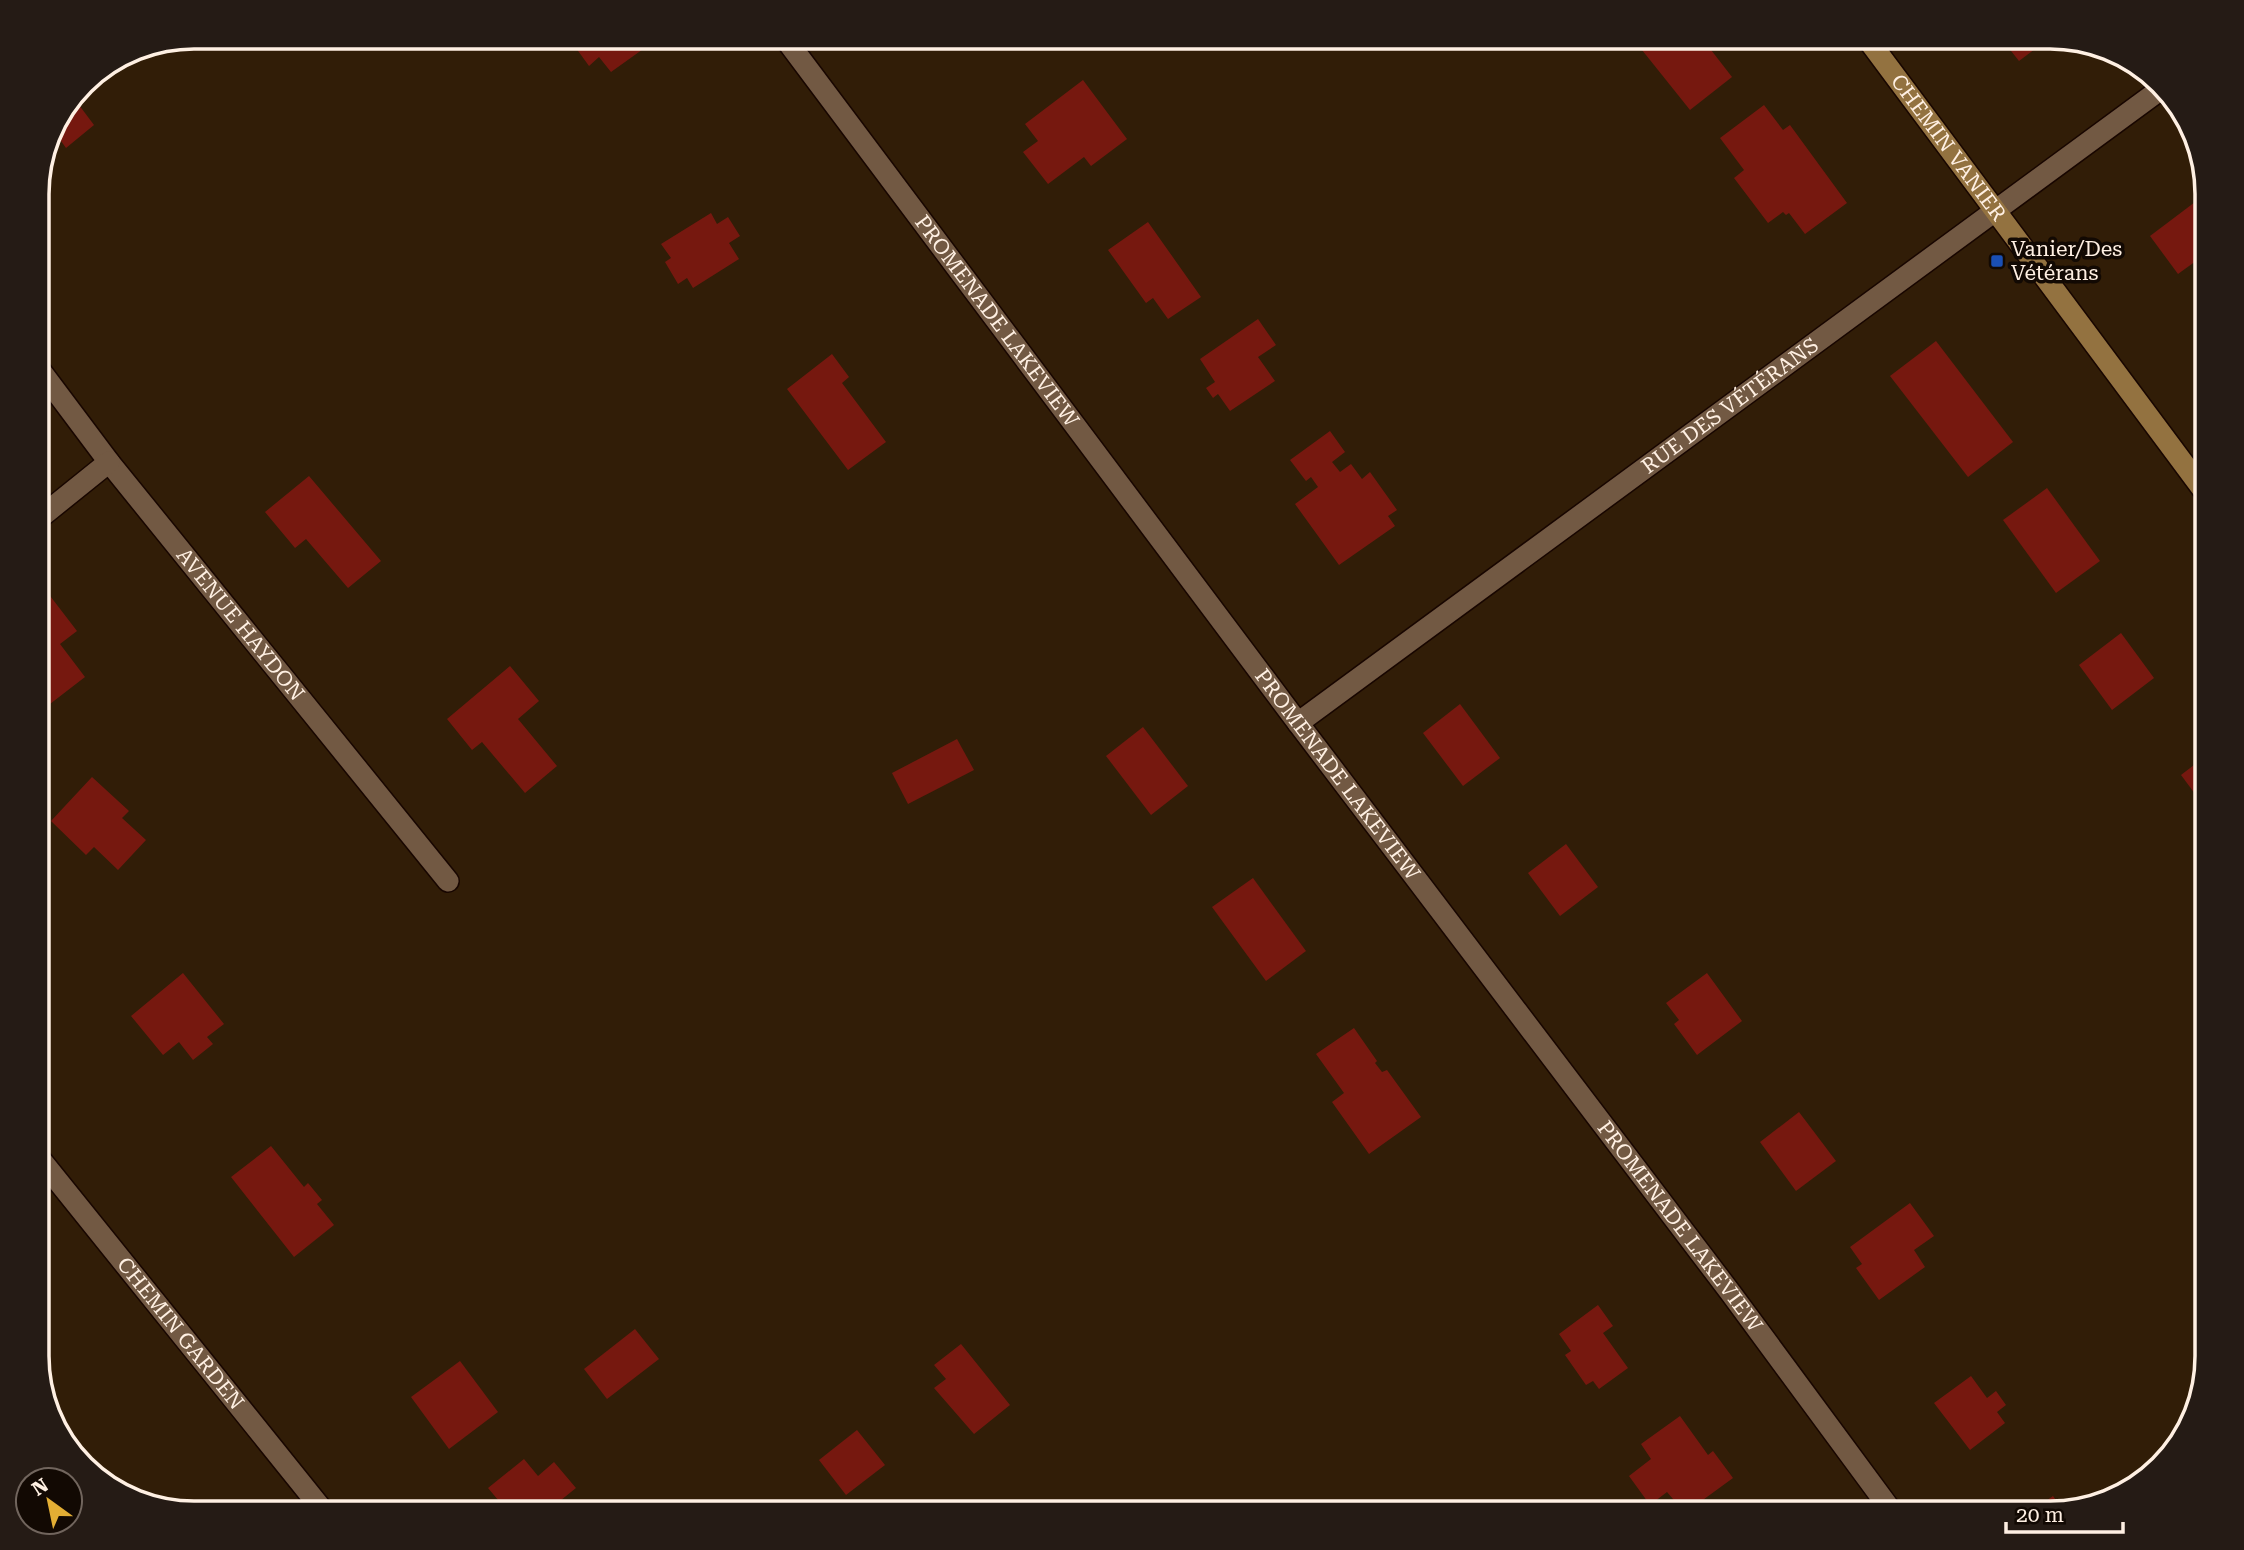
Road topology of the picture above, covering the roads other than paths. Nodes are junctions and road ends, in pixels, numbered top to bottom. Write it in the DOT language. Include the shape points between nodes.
graph roads {
  1 [pos="794,49"];
  2 [pos="1875,49"];
  3 [pos="2155,94"];
  4 [pos="1995,212"];
  5 [pos="49,382"];
  6 [pos="108,462"];
  7 [pos="2195,479"];
  8 [pos="49,510"];
  9 [pos="1298,723"];
  10 [pos="448,881"];
  11 [pos="49,1170"];
  12 [pos="315,1501"];
  13 [pos="1884,1501"];
  1 -- 9 [label="street, PROMENADE LAKEVIEW"];
  2 -- 4 [label="street, CHEMIN VANIER"];
  3 -- 4 [label="street, RUE DES VÉTÉRANS"];
  4 -- 7 [label="street, CHEMIN VANIER"];
  4 -- 9 [label="street, RUE DES VÉTÉRANS"];
  5 -- 6 [label="street, AVENUE HAYDON"];
  6 -- 8 [label="street"];
  6 -- 10 [label="street, AVENUE HAYDON"];
  9 -- 13 [label="street, PROMENADE LAKEVIEW"];
  11 -- 12 [label="street, CHEMIN GARDEN"];
}
